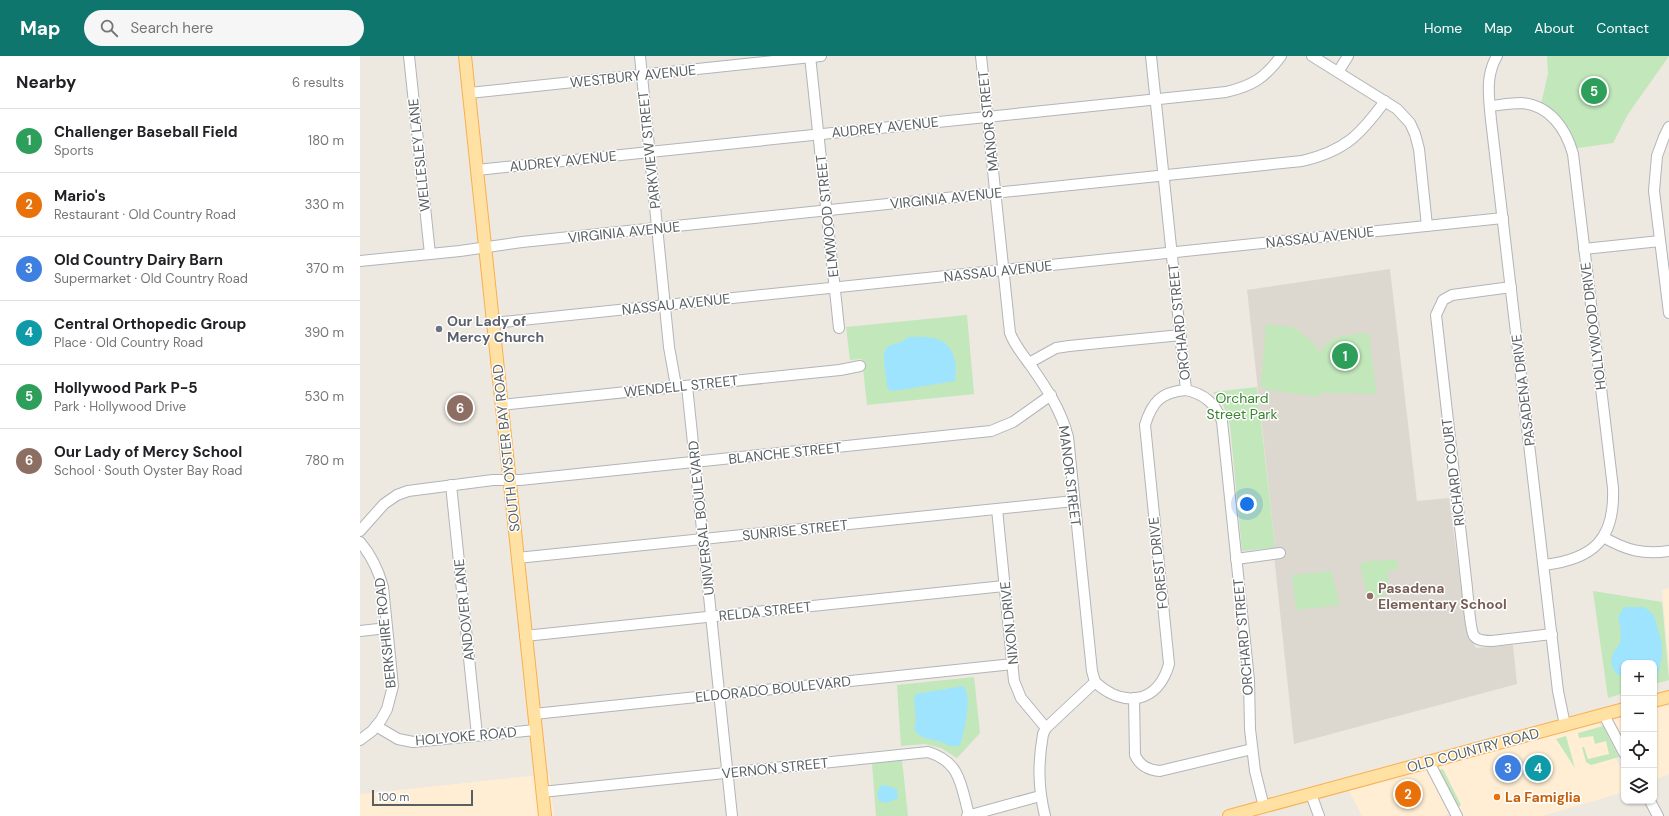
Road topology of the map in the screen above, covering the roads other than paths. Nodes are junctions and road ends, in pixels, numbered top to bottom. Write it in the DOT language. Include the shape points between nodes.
graph roads {
  1 [pos="409,56"];
  2 [pos="465,56"];
  3 [pos="640,56"];
  4 [pos="821,56"];
  5 [pos="981,56"];
  6 [pos="1152,56"];
  7 [pos="1281,56"];
  8 [pos="1312,56"];
  9 [pos="1348,56"];
  10 [pos="1497,56"];
  11 [pos="810,57"];
  12 [pos="1338,72"];
  13 [pos="642,75"];
  14 [pos="469,93"];
  15 [pos="1156,99"];
  16 [pos="1385,101"];
  17 [pos="1490,106"];
  18 [pos="987,116"];
  19 [pos="1669,127"];
  20 [pos="818,134"];
  21 [pos="649,152"];
  22 [pos="477,170"];
  23 [pos="1164,176"];
  24 [pos="995,193"];
  25 [pos="826,211"];
  26 [pos="1503,218"];
  27 [pos="1427,226"];
  28 [pos="657,228"];
  29 [pos="1660,241"];
  30 [pos="485,247"];
  31 [pos="1584,249"];
  32 [pos="1172,252"];
  33 [pos="430,254"];
  34 [pos="360,261"];
  35 [pos="1003,270"];
  36 [pos="1667,281"];
  37 [pos="834,288"];
  38 [pos="1511,288"];
  39 [pos="665,305"];
  40 [pos="1669,313"];
  41 [pos="493,323"];
  42 [pos="839,328"];
  43 [pos="1180,335"];
  44 [pos="1029,363"];
  45 [pos="860,366"];
  46 [pos="676,386"];
  47 [pos="687,386"];
  48 [pos="1186,390"];
  49 [pos="1051,395"];
  50 [pos="501,405"];
  51 [pos="695,462"];
  52 [pos="509,480"];
  53 [pos="450,485"];
  54 [pos="1074,501"];
  55 [pos="997,509"];
  56 [pos="360,531"];
  57 [pos="1603,537"];
  58 [pos="703,539"];
  59 [pos="360,542"];
  60 [pos="1669,551"];
  61 [pos="1280,553"];
  62 [pos="517,558"];
  63 [pos="1236,560"];
  64 [pos="1544,565"];
  65 [pos="1004,586"];
  66 [pos="711,616"];
  67 [pos="387,628"];
  68 [pos="360,631"];
  69 [pos="1552,634"];
  70 [pos="525,636"];
  71 [pos="1013,664"];
  72 [pos="1095,682"];
  73 [pos="719,694"];
  74 [pos="1669,697"];
  75 [pos="1134,698"];
  76 [pos="1657,700"];
  77 [pos="1621,710"];
  78 [pos="534,714"];
  79 [pos="1604,715"];
  80 [pos="1565,725"];
  81 [pos="376,726"];
  82 [pos="1046,728"];
  83 [pos="535,730"];
  84 [pos="477,735"];
  85 [pos="360,740"];
  86 [pos="1621,747"];
  87 [pos="1252,749"];
  88 [pos="1429,762"];
  89 [pos="727,773"];
  90 [pos="542,792"];
  91 [pos="1311,794"];
  92 [pos="1040,796"];
  93 [pos="1652,804"];
  94 [pos="1264,807"];
  95 [pos="545,816"];
  96 [pos="732,816"];
  97 [pos="968,816"];
  98 [pos="1045,816"];
  99 [pos="1229,816"];
  100 [pos="1319,816"];
  101 [pos="1457,816"];
  102 [pos="1658,816"];
  1 -- 33 [label="street, WELLESLEY LANE"];
  2 -- 14 [label="main road, SOUTH OYSTER BAY ROAD"];
  3 -- 13 [label="street, PARKVIEW STREET"];
  4 -- 11 [label="street, WESTBURY AVENUE"];
  5 -- 18 [label="street, MANOR STREET"];
  6 -- 15 [label="street, ORCHARD STREET"];
  7 -- 15 [label="street, AUDREY AVENUE" via="1264,76 1242,88"];
  8 -- 12 [label="street"];
  9 -- 12 [label="street"];
  10 -- 17 [label="street, PASADENA DRIVE" via="1489,80"];
  11 -- 13 [label="street, WESTBURY AVENUE"];
  11 -- 20 [label="street, ELMWOOD STREET"];
  12 -- 16 [label="street"];
  13 -- 14 [label="street, WESTBURY AVENUE"];
  13 -- 21 [label="street, PARKVIEW STREET"];
  14 -- 22 [label="main road, SOUTH OYSTER BAY ROAD"];
  15 -- 18 [label="street, AUDREY AVENUE"];
  15 -- 23 [label="street, ORCHARD STREET"];
  16 -- 23 [label="street, VIRGINIA AVENUE" via="1355,137 1341,148 1322,156 1302,161"];
  16 -- 27 [label="street" via="1402,114 1415,134 1419,149"];
  17 -- 26 [label="street, PASADENA DRIVE"];
  17 -- 31 [label="street, HOLLYWOOD DRIVE" via="1521,104 1540,108 1562,128 1573,154"];
  18 -- 20 [label="street, AUDREY AVENUE"];
  18 -- 24 [label="street, MANOR STREET"];
  19 -- 29 [label="street" via="1657,156 1654,180"];
  20 -- 21 [label="street, AUDREY AVENUE"];
  20 -- 25 [label="street, ELMWOOD STREET"];
  21 -- 22 [label="street, AUDREY AVENUE"];
  21 -- 28 [label="street, PARKVIEW STREET"];
  22 -- 30 [label="main road, SOUTH OYSTER BAY ROAD"];
  23 -- 24 [label="street, VIRGINIA AVENUE"];
  23 -- 32 [label="street, ORCHARD STREET"];
  24 -- 25 [label="street, VIRGINIA AVENUE"];
  24 -- 35 [label="street, MANOR STREET"];
  25 -- 28 [label="street, VIRGINIA AVENUE"];
  25 -- 37 [label="street, ELMWOOD STREET"];
  26 -- 27 [label="street, NASSAU AVENUE"];
  26 -- 38 [label="street, PASADENA DRIVE"];
  27 -- 32 [label="street, NASSAU AVENUE"];
  28 -- 30 [label="street, VIRGINIA AVENUE"];
  28 -- 39 [label="street, PARKVIEW STREET"];
  29 -- 31 [label="street"];
  29 -- 36 [label="street"];
  30 -- 33 [label="street, VIRGINIA AVENUE"];
  30 -- 41 [label="main road, SOUTH OYSTER BAY ROAD"];
  31 -- 57 [label="street, HOLLYWOOD DRIVE" via="1613,488 1612,517"];
  32 -- 35 [label="street, NASSAU AVENUE"];
  32 -- 43 [label="street, ORCHARD STREET"];
  33 -- 34 [label="street, VIRGINIA AVENUE"];
  35 -- 37 [label="street, NASSAU AVENUE"];
  35 -- 44 [label="street, MANOR STREET" via="1010,333 1015,345"];
  36 -- 40 [label="street"];
  37 -- 39 [label="street, NASSAU AVENUE"];
  37 -- 42 [label="street, ELMWOOD STREET"];
  38 -- 64 [label="street, PASADENA DRIVE"];
  38 -- 69 [label="street, RICHARD COURT" via="1452,295 1441,303 1436,315 1466,581 1473,633 1478,639 1492,641"];
  39 -- 41 [label="street, NASSAU AVENUE"];
  39 -- 46 [label="street, PARKVIEW STREET"];
  41 -- 50 [label="main road, SOUTH OYSTER BAY ROAD"];
  43 -- 44 [label="street" via="1056,348"];
  43 -- 48 [label="street, ORCHARD STREET"];
  44 -- 49 [label="street, MANOR STREET"];
  45 -- 47 [label="street, WENDELL STREET"];
  46 -- 47 [label="street, WENDELL STREET"];
  46 -- 50 [label="street, WENDELL STREET"];
  47 -- 51 [label="street, UNIVERSAL BOULEVARD"];
  48 -- 63 [label="street, ORCHARD STREET" via="1198,392 1209,399 1218,410 1222,421"];
  48 -- 75 [label="street, FOREST DRIVE" via="1174,390 1158,399 1149,412 1145,425 1169,664 1166,676 1158,686 1149,694"];
  49 -- 51 [label="street, BLANCHE STREET" via="1013,422 991,431"];
  49 -- 54 [label="street, MANOR STREET" via="1068,437"];
  50 -- 52 [label="main road, SOUTH OYSTER BAY ROAD"];
  51 -- 52 [label="street, BLANCHE STREET"];
  51 -- 58 [label="street, UNIVERSAL BOULEVARD"];
  52 -- 53 [label="street, BLANCHE STREET"];
  52 -- 62 [label="main road, SOUTH OYSTER BAY ROAD"];
  53 -- 56 [label="street, BLANCHE STREET" via="416,489 397,495 376,511"];
  53 -- 84 [label="street, ANDOVER LANE"];
  54 -- 55 [label="street, SUNRISE STREET"];
  54 -- 72 [label="street, MANOR STREET" via="1091,666"];
  55 -- 58 [label="street, SUNRISE STREET"];
  55 -- 65 [label="street, NIXON DRIVE"];
  57 -- 60 [label="street" via="1638,552"];
  57 -- 64 [label="street, HOLLYWOOD DRIVE" via="1578,558"];
  58 -- 62 [label="street, SUNRISE STREET"];
  58 -- 66 [label="street, UNIVERSAL BOULEVARD"];
  59 -- 67 [label="street, BERKSHIRE ROAD" via="379,571"];
  61 -- 63 [label="street"];
  62 -- 70 [label="main road, SOUTH OYSTER BAY ROAD"];
  63 -- 87 [label="street, ORCHARD STREET"];
  64 -- 69 [label="street, PASADENA DRIVE"];
  65 -- 66 [label="street, RELDA STREET"];
  65 -- 71 [label="street, NIXON DRIVE"];
  66 -- 70 [label="street, RELDA STREET"];
  66 -- 73 [label="street, UNIVERSAL BOULEVARD"];
  67 -- 68 [label="street"];
  67 -- 81 [label="street, BERKSHIRE ROAD" via="392,686 387,709"];
  69 -- 80 [label="street, PASADENA DRIVE" via="1558,691"];
  70 -- 78 [label="main road, SOUTH OYSTER BAY ROAD"];
  71 -- 73 [label="street, ELDORADO BOULEVARD"];
  71 -- 82 [label="street, NIXON DRIVE" via="1014,681 1021,698"];
  72 -- 75 [label="street, FOREST DRIVE" via="1117,697"];
  72 -- 82 [label="street"];
  73 -- 78 [label="street, ELDORADO BOULEVARD"];
  73 -- 89 [label="street, UNIVERSAL BOULEVARD"];
  74 -- 76 [label="main road"];
  75 -- 87 [label="street" via="1135,755 1144,767 1160,771"];
  77 -- 79 [label="main road, OLD COUNTRY ROAD"];
  78 -- 83 [label="main road, SOUTH OYSTER BAY ROAD"];
  79 -- 80 [label="main road, OLD COUNTRY ROAD"];
  79 -- 86 [label="street"];
  80 -- 88 [label="main road, OLD COUNTRY ROAD"];
  81 -- 84 [label="street, HOLYOKE ROAD" via="406,741"];
  81 -- 85 [label="street, BERKSHIRE ROAD"];
  82 -- 92 [label="street" via="1042,741"];
  83 -- 84 [label="street, HOLYOKE ROAD"];
  83 -- 90 [label="main road, SOUTH OYSTER BAY ROAD"];
  87 -- 94 [label="street, ORCHARD STREET"];
  88 -- 91 [label="main road, OLD COUNTRY ROAD"];
  88 -- 101 [label="street"];
  89 -- 90 [label="street, VERNON STREET"];
  89 -- 96 [label="street, UNIVERSAL BOULEVARD"];
  89 -- 97 [label="street, VERNON STREET" via="928,752 944,759 956,771"];
  90 -- 95 [label="main road, SOUTH OYSTER BAY ROAD"];
  91 -- 94 [label="main road, OLD COUNTRY ROAD"];
  91 -- 100 [label="street"];
  92 -- 97 [label="street"];
  92 -- 98 [label="street"];
  93 -- 102 [label="street"];
  94 -- 99 [label="main road, OLD COUNTRY ROAD"];
}
